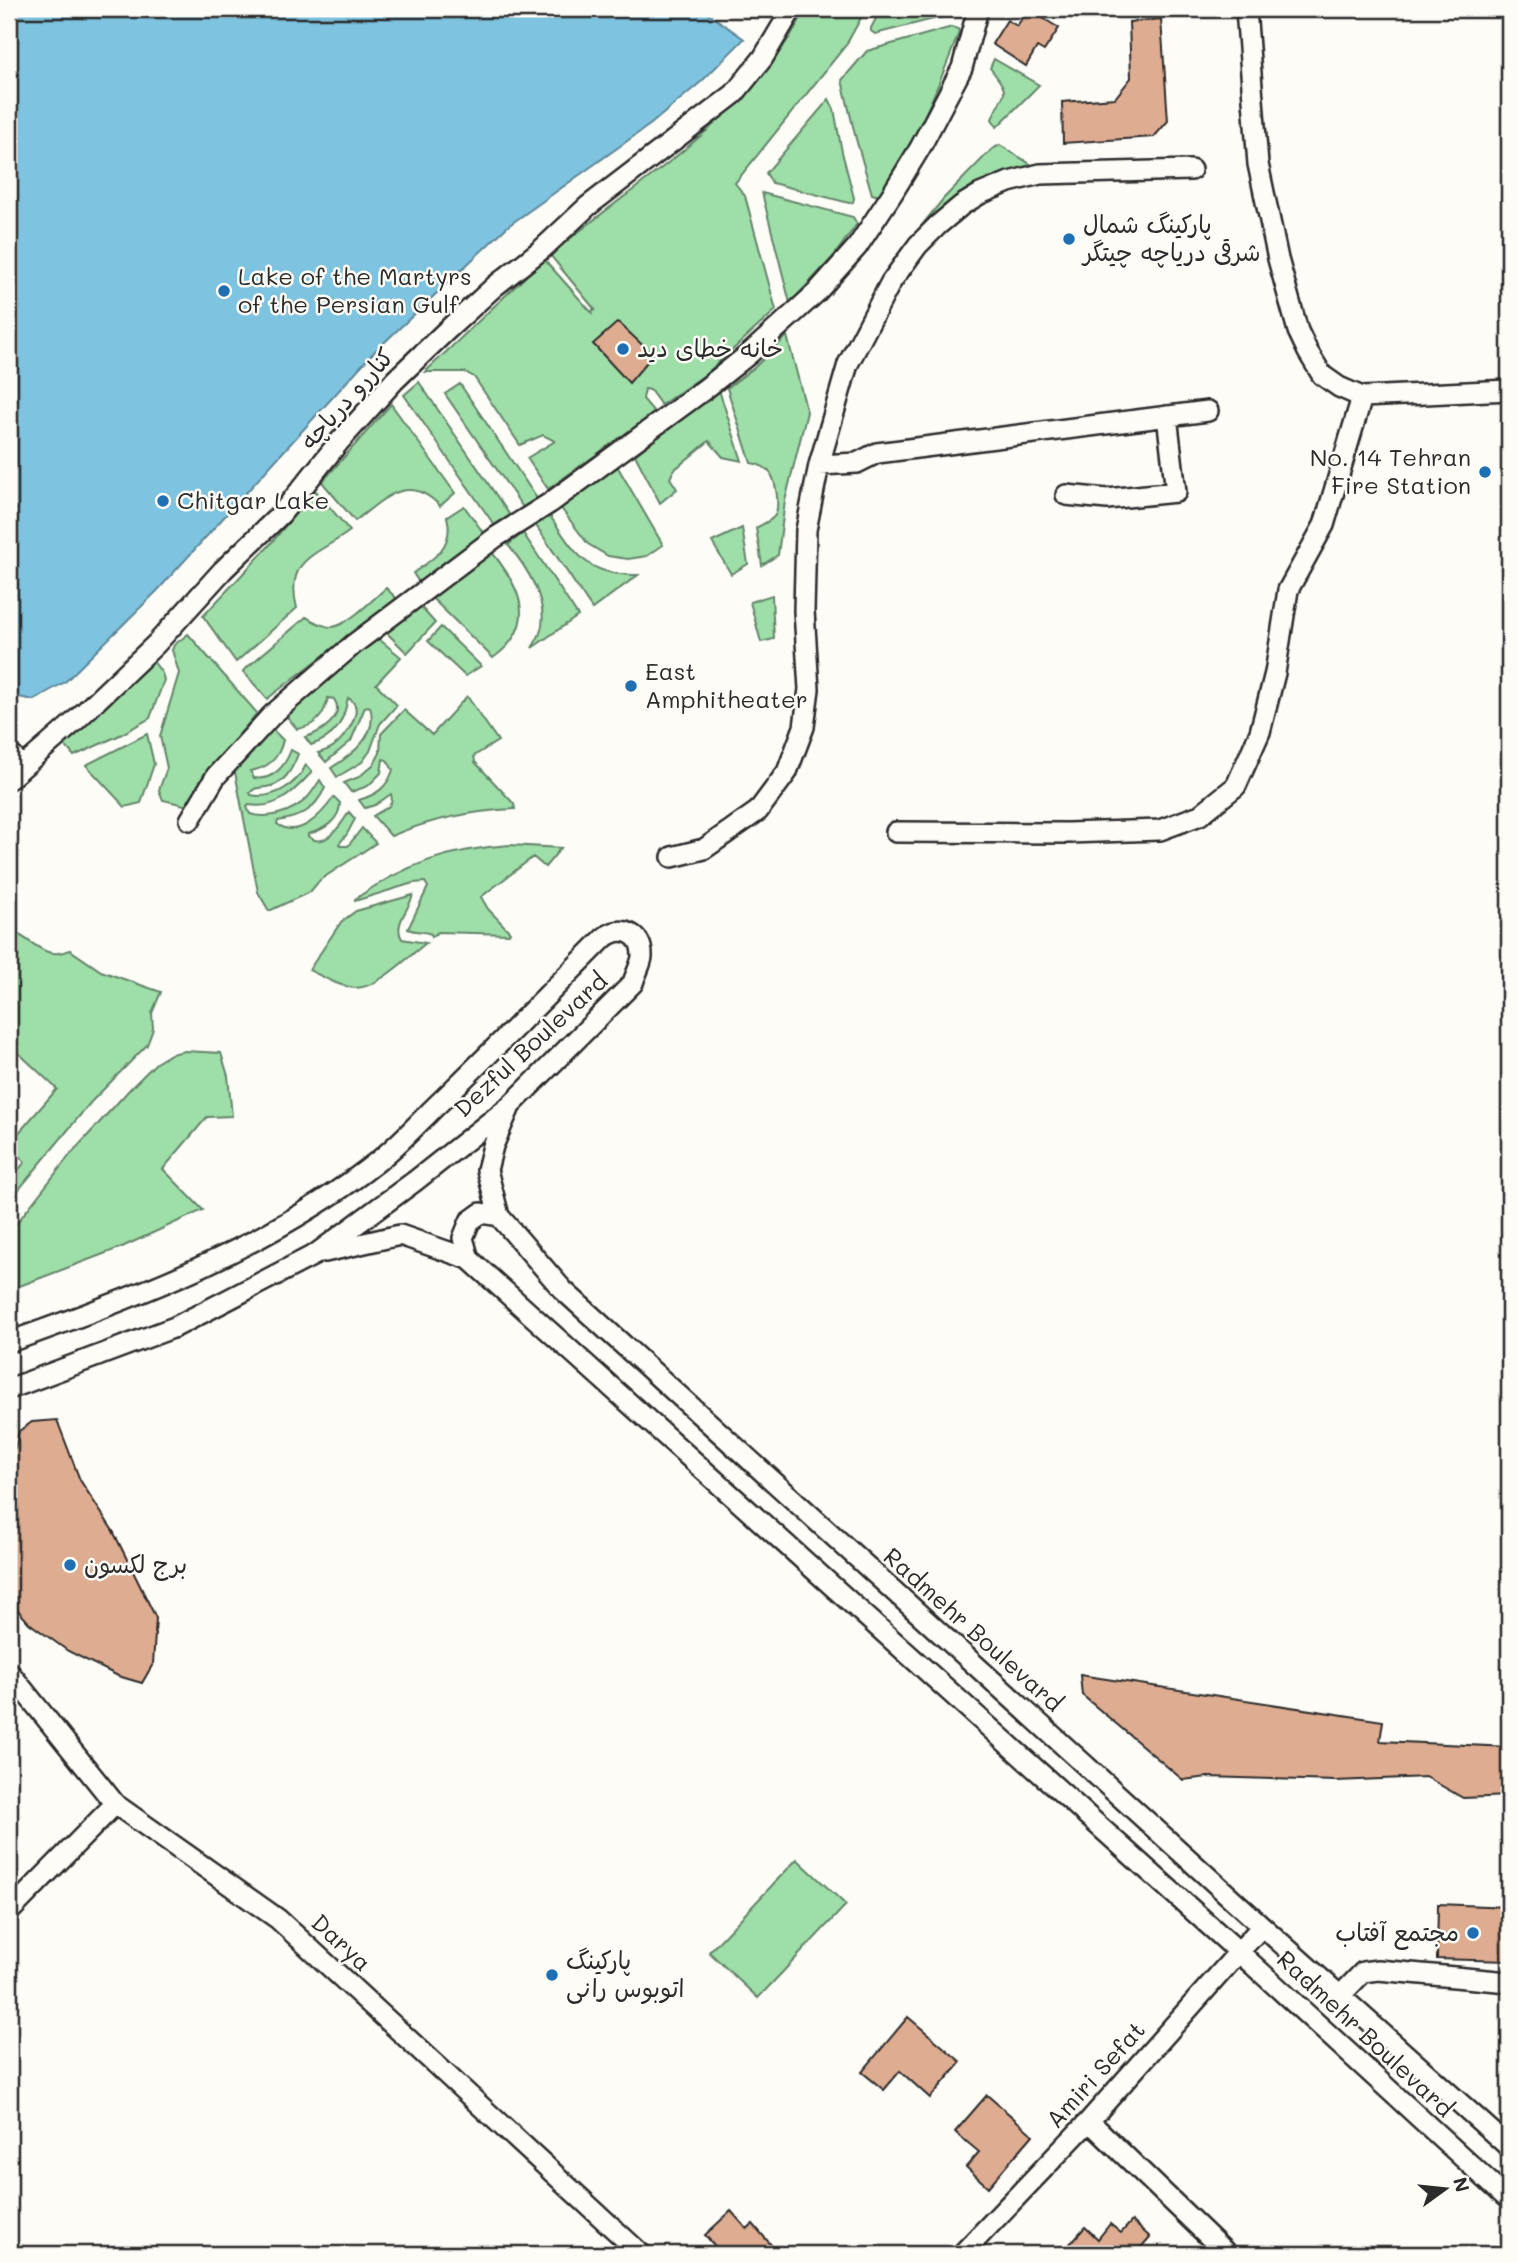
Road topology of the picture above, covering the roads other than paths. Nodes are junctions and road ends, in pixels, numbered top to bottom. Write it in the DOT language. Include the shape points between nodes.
graph roads {
  1 [pos="792,9"];
  2 [pos="978,9"];
  3 [pos="1245,9"];
  4 [pos="1191,170"];
  5 [pos="1509,390"];
  6 [pos="1362,397"];
  7 [pos="1208,411"];
  8 [pos="1167,416"];
  9 [pos="819,465"];
  10 [pos="1066,495"];
  11 [pos="13,766"];
  12 [pos="190,820"];
  13 [pos="896,831"];
  14 [pos="672,857"];
  15 [pos="510,1106"];
  16 [pos="499,1216"];
  17 [pos="316,1254"];
  18 [pos="469,1259"];
  19 [pos="9,1342"];
  20 [pos="9,1389"];
  21 [pos="9,1672"];
  22 [pos="115,1804"];
  23 [pos="9,1912"];
  24 [pos="1262,1926"];
  25 [pos="1240,1953"];
  26 [pos="1509,1982"];
  27 [pos="1340,1996"];
  28 [pos="1089,2121"];
  29 [pos="1509,2147"];
  30 [pos="1509,2200"];
  31 [pos="641,2254"];
  32 [pos="962,2254"];
  33 [pos="1227,2254"];
  1 -- 11 [label="street, کناررو دریاچه" via="763,58 734,94 588,206 445,332 395,380 281,514 156,644 72,724"];
  2 -- 12 [label="street" via="962,68 920,148 857,247 816,293 705,389 354,644 272,715 216,776"];
  3 -- 6 [label="street" via="1258,164 1298,331 1322,375"];
  4 -- 9 [label="street" via="1040,174 962,205 918,245 891,282 848,364"];
  5 -- 6 [label="street"];
  6 -- 13 [label="street" via="1324,525 1287,590 1260,732 1236,786 1200,815 1160,830"];
  7 -- 8 [label="street"];
  8 -- 9 [label="street" via="877,453 857,463"];
  8 -- 10 [label="street" via="1176,492 1107,499"];
  9 -- 14 [label="street" via="806,530 804,611 809,689 804,727 787,772 758,811 704,849"];
  15 -- 16 [label="street, Radmehr Boulevard" via="488,1170"];
  15 -- 17 [label="street, Dezful Boulevard"];
  15 -- 19 [label="street, Dezful Boulevard" via="633,983 642,957 633,934 612,932 604,938 379,1160 328,1196 206,1265"];
  16 -- 18 [label="street" via="481,1213 470,1221 463,1238"];
  16 -- 24 [label="street, Radmehr Boulevard" via="563,1290"];
  17 -- 18 [label="street" via="400,1235"];
  17 -- 20 [label="street, Dezful Boulevard" via="175,1326"];
  18 -- 25 [label="street, Radmehr Boulevard"];
  21 -- 22 [label="street, Darya"];
  22 -- 23 [label="street"];
  22 -- 31 [label="street, Darya" via="278,1919"];
  24 -- 25 [label="street, Amiri Sefat"];
  24 -- 27 [label="street, Radmehr Boulevard"];
  25 -- 28 [label="street, Amiri Sefat"];
  25 -- 30 [label="street, Radmehr Boulevard"];
  26 -- 27 [label="street" via="1378,1970 1363,1972"];
  27 -- 29 [label="street, Radmehr Boulevard"];
  28 -- 32 [label="street, Amiri Sefat"];
  28 -- 33 [label="street"];
}
